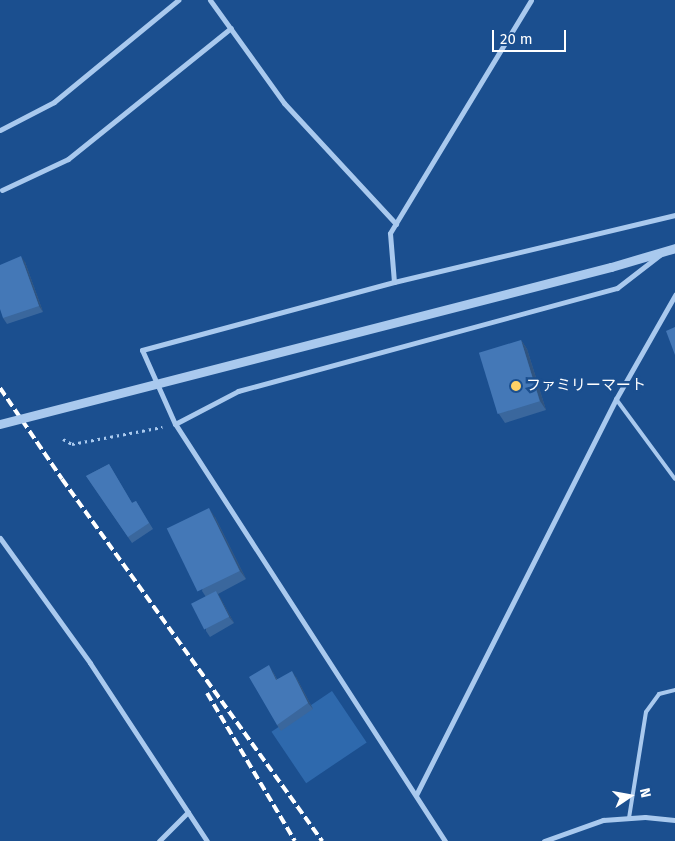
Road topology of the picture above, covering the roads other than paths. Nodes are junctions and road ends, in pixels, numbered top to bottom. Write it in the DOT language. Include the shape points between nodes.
graph roads {
  1 [pos="178,0"];
  2 [pos="210,0"];
  3 [pos="531,0"];
  4 [pos="231,28"];
  5 [pos="0,130"];
  6 [pos="2,190"];
  7 [pos="675,215"];
  8 [pos="396,224"];
  9 [pos="675,248"];
  10 [pos="665,251"];
  11 [pos="394,282"];
  12 [pos="675,295"];
  13 [pos="616,399"];
  14 [pos="0,424"];
  15 [pos="175,424"];
  16 [pos="675,479"];
  17 [pos="0,538"];
  18 [pos="675,690"];
  19 [pos="416,795"];
  20 [pos="188,812"];
  21 [pos="629,818"];
  22 [pos="675,820"];
  23 [pos="158,841"];
  24 [pos="207,841"];
  25 [pos="445,841"];
  26 [pos="544,841"];
  1 -- 5 [label="street" via="54,102"];
  2 -- 4 [label="street"];
  3 -- 8 [label="street"];
  4 -- 6 [label="street" via="68,159"];
  4 -- 8 [label="street" via="284,103"];
  7 -- 11 [label="street"];
  8 -- 11 [label="street" via="390,233"];
  9 -- 10 [label="street"];
  10 -- 14 [label="street, bridge"];
  10 -- 15 [label="street" via="617,288 238,391"];
  11 -- 15 [label="street" via="142,350"];
  12 -- 13 [label="street"];
  13 -- 16 [label="lane"];
  13 -- 19 [label="street"];
  15 -- 19 [label="street"];
  17 -- 20 [label="street" via="90,663"];
  18 -- 21 [label="lane" via="659,694 646,712"];
  19 -- 25 [label="street"];
  20 -- 23 [label="street"];
  20 -- 24 [label="street"];
  21 -- 22 [label="street"];
  21 -- 26 [label="street" via="603,820"];
}
